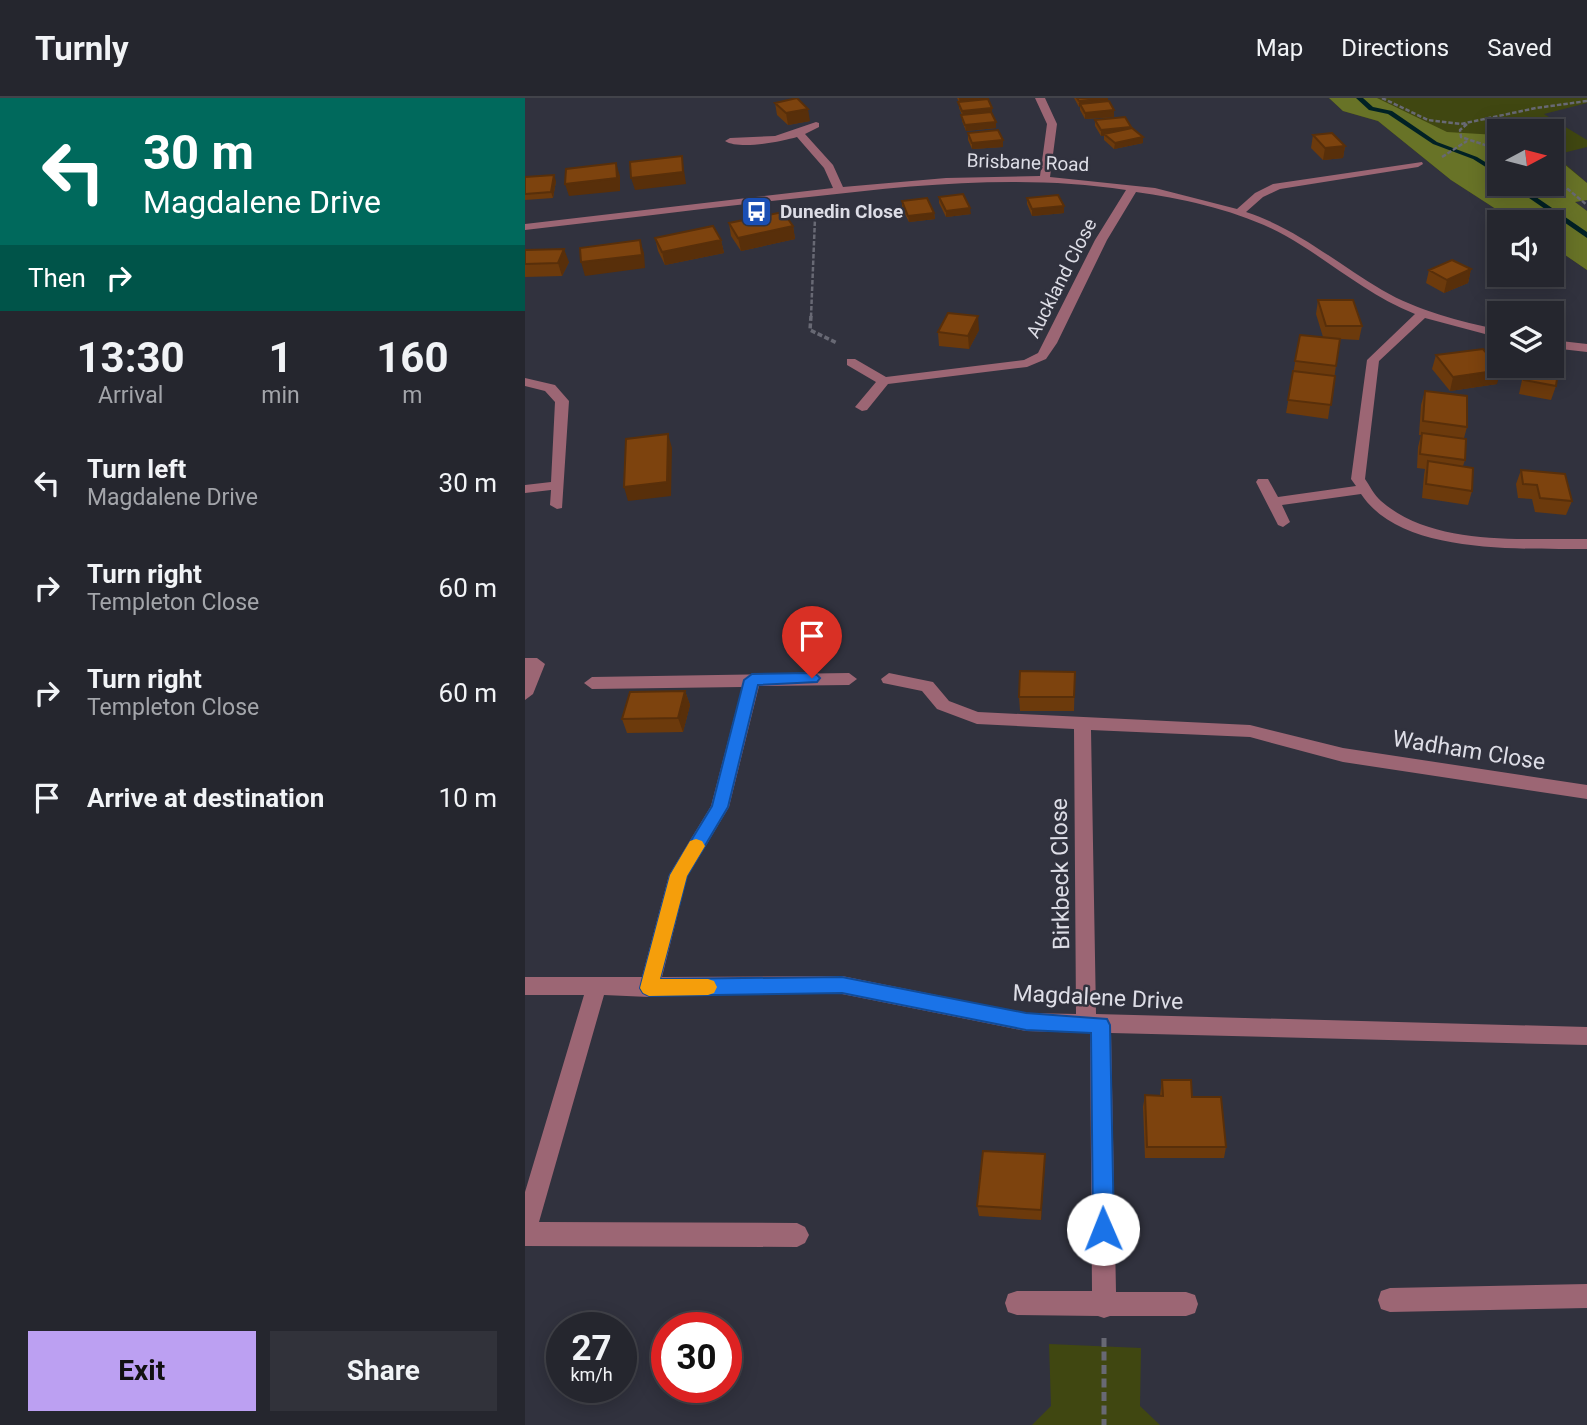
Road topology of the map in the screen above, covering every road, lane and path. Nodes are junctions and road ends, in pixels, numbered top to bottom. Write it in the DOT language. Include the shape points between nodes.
graph roads {
  1 [pos="1040,98"];
  2 [pos="1382,98"];
  3 [pos="1587,101"];
  4 [pos="1468,123"];
  5 [pos="816,125"];
  6 [pos="800,135"];
  7 [pos="730,141"];
  8 [pos="1468,141"];
  9 [pos="1487,146"];
  10 [pos="1452,153"];
  11 [pos="1379,156"];
  12 [pos="1418,164"];
  13 [pos="1391,168"];
  14 [pos="1045,178"];
  15 [pos="1565,187"];
  16 [pos="1132,189"];
  17 [pos="839,190"];
  18 [pos="816,193"];
  19 [pos="1587,205"];
  20 [pos="1239,213"];
  21 [pos="525,227"];
  22 [pos="1423,313"];
  23 [pos="1487,330"];
  24 [pos="1564,345"];
  25 [pos="1587,348"];
  26 [pos="851,362"];
  27 [pos="884,381"];
  28 [pos="525,382"];
  29 [pos="862,407"];
  30 [pos="1262,482"];
  31 [pos="558,485"];
  32 [pos="525,489"];
  33 [pos="1362,490"];
  34 [pos="1274,502"];
  35 [pos="557,505"];
  36 [pos="1283,522"];
  37 [pos="1587,544"];
  38 [pos="525,664"];
  39 [pos="849,679"];
  40 [pos="889,679"];
  41 [pos="752,680"];
  42 [pos="592,683"];
  43 [pos="525,694"];
  44 [pos="1082,724"];
  45 [pos="1587,792"];
  46 [pos="525,986"];
  47 [pos="596,987"];
  48 [pos="649,988"];
  49 [pos="1093,1024"];
  50 [pos="1587,1036"];
  51 [pos="525,1233"];
  52 [pos="797,1235"];
  53 [pos="1587,1296"];
  54 [pos="1390,1300"];
  55 [pos="1017,1303"];
  56 [pos="1185,1304"];
  57 [pos="1104,1306"];
  58 [pos="1104,1425"];
  1 -- 14 [label="street" via="1052,124"];
  2 -- 4 [label="path" via="1439,123"];
  3 -- 4 [label="path"];
  4 -- 8 [label="path" via="1459,134"];
  5 -- 6 [label="street"];
  6 -- 7 [label="street"];
  6 -- 17 [label="street" via="829,167"];
  8 -- 9 [label="path"];
  8 -- 10 [label="path"];
  11 -- 13 [label="street"];
  12 -- 13 [label="street"];
  13 -- 20 [label="street" via="1277,186"];
  14 -- 16 [label="street, Brisbane Road"];
  14 -- 17 [label="street, Brisbane Road" via="955,178"];
  15 -- 19 [label="path"];
  16 -- 20 [label="street, Brisbane Road"];
  16 -- 27 [label="street, Auckland Close" via="1042,356 1027,363"];
  17 -- 18 [label="street, Brisbane Road"];
  18 -- 21 [label="street, Brisbane Road"];
  18 -- 26 [label="path" via="810,330 848,348"];
  20 -- 22 [label="street, Brisbane Road" via="1289,233 1372,289"];
  22 -- 23 [label="street, Brisbane Road"];
  22 -- 33 [label="street" via="1373,360 1358,479"];
  24 -- 25 [label="street"];
  26 -- 27 [label="street"];
  27 -- 29 [label="street"];
  28 -- 31 [label="street" via="549,388 562,401"];
  30 -- 34 [label="street"];
  31 -- 32 [label="street"];
  31 -- 35 [label="street"];
  33 -- 34 [label="street"];
  33 -- 37 [label="street" via="1391,516 1439,535"];
  34 -- 36 [label="street"];
  38 -- 43 [label="street" via="537,663"];
  39 -- 41 [label="street"];
  40 -- 44 [label="street" via="927,686 943,705 977,718"];
  41 -- 42 [label="street"];
  41 -- 48 [label="street" via="720,807 678,875"];
  44 -- 45 [label="street, Wadham Close" via="1250,731 1343,755"];
  44 -- 49 [label="street, Birkbeck Close"];
  46 -- 47 [label="street, Magdalene Drive"];
  47 -- 48 [label="street, Magdalene Drive"];
  47 -- 51 [label="street"];
  48 -- 49 [label="street, Magdalene Drive" via="842,985 1026,1022"];
  49 -- 50 [label="street, Magdalene Drive"];
  49 -- 57 [label="street, Birkbeck Close"];
  51 -- 52 [label="street"];
  53 -- 54 [label="street"];
  55 -- 57 [label="street"];
  56 -- 57 [label="street"];
  57 -- 58 [label="path"];
}
